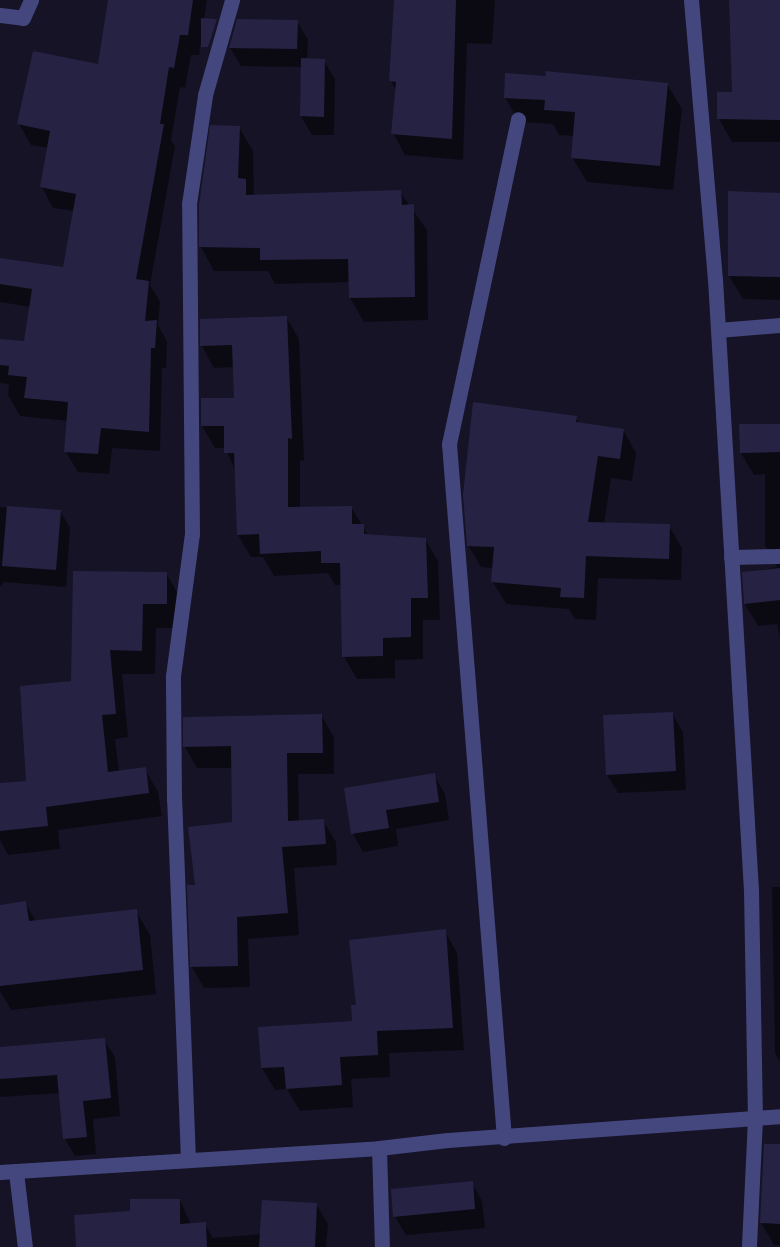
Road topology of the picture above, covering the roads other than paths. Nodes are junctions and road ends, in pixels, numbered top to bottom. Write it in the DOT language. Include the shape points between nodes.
graph roads {
  1 [pos="31,0"];
  2 [pos="232,0"];
  3 [pos="691,0"];
  4 [pos="0,15"];
  5 [pos="518,119"];
  6 [pos="780,325"];
  7 [pos="718,330"];
  8 [pos="780,556"];
  9 [pos="731,557"];
  10 [pos="780,1116"];
  11 [pos="755,1118"];
  12 [pos="504,1138"];
  13 [pos="380,1148"];
  14 [pos="188,1160"];
  15 [pos="0,1172"];
  16 [pos="16,1172"];
  17 [pos="25,1247"];
  18 [pos="382,1247"];
  19 [pos="749,1247"];
  1 -- 4 [label="street" via="23,18"];
  2 -- 14 [label="street" via="205,95 189,204 192,534 173,676"];
  3 -- 7 [label="street"];
  5 -- 12 [label="street" via="449,444"];
  6 -- 7 [label="street"];
  7 -- 9 [label="street"];
  8 -- 9 [label="street"];
  9 -- 11 [label="street" via="751,890"];
  10 -- 11 [label="street"];
  11 -- 12 [label="street"];
  11 -- 19 [label="street"];
  12 -- 13 [label="street"];
  13 -- 14 [label="street"];
  13 -- 18 [label="street"];
  14 -- 16 [label="street"];
  15 -- 16 [label="street"];
  16 -- 17 [label="street"];
}
